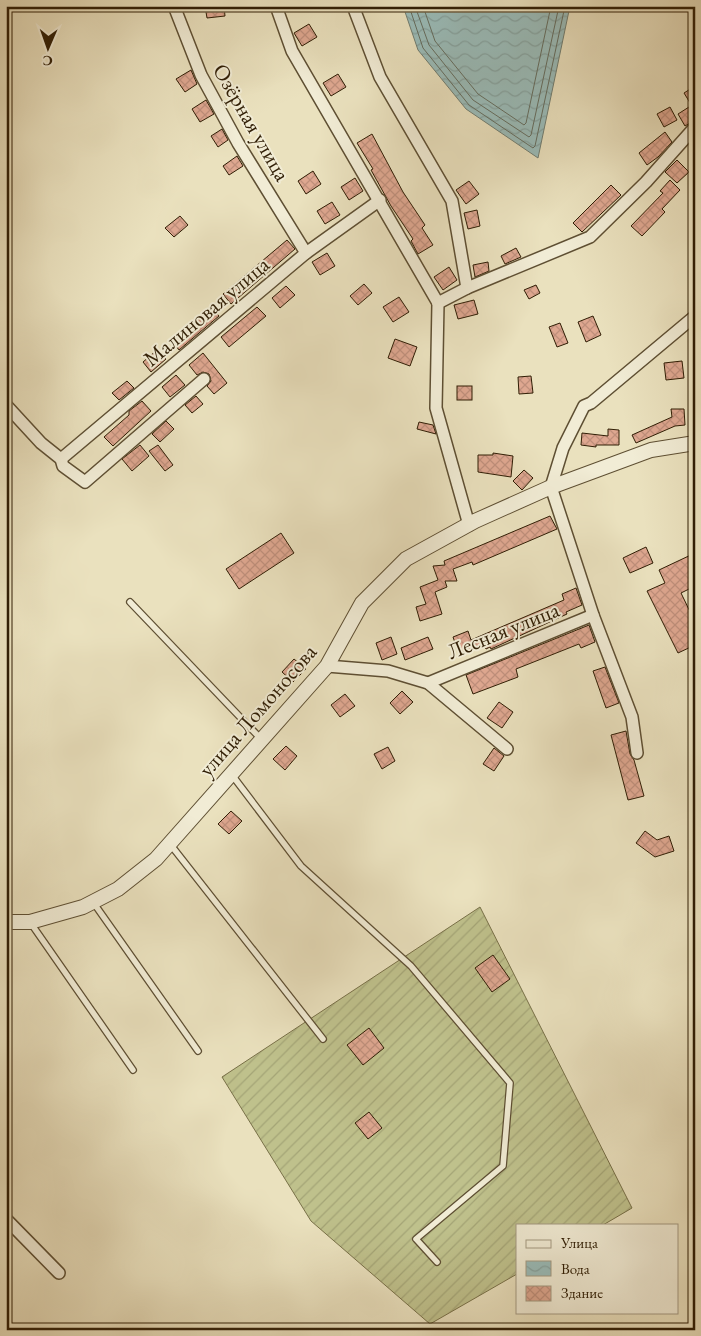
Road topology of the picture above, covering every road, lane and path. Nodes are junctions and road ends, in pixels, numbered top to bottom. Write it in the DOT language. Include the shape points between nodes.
graph roads {
  1 [pos="174,6"];
  2 [pos="276,6"];
  3 [pos="353,6"];
  4 [pos="695,128"];
  5 [pos="380,200"];
  6 [pos="306,253"];
  7 [pos="467,288"];
  8 [pos="438,303"];
  9 [pos="695,316"];
  10 [pos="204,379"];
  11 [pos="6,405"];
  12 [pos="695,443"];
  13 [pos="61,459"];
  14 [pos="551,488"];
  15 [pos="469,525"];
  16 [pos="130,602"];
  17 [pos="593,615"];
  18 [pos="327,666"];
  19 [pos="428,683"];
  20 [pos="262,740"];
  21 [pos="507,749"];
  22 [pos="637,753"];
  23 [pos="231,773"];
  24 [pos="170,844"];
  25 [pos="93,902"];
  26 [pos="6,922"];
  27 [pos="30,922"];
  28 [pos="323,1039"];
  29 [pos="198,1051"];
  30 [pos="133,1070"];
  31 [pos="6,1219"];
  32 [pos="437,1262"];
  33 [pos="59,1273"];
  1 -- 6 [label="street, Озёрная улица" via="201,75 238,143"];
  2 -- 5 [label="street" via="292,51"];
  3 -- 7 [label="street" via="380,77 452,201"];
  4 -- 7 [label="street" via="590,237"];
  5 -- 6 [label="street, Малиновая улица"];
  5 -- 8 [label="street"];
  6 -- 13 [label="street, Малиновая улица"];
  7 -- 8 [label="street"];
  8 -- 15 [label="street" via="436,408"];
  9 -- 14 [label="street" via="584,406 563,448"];
  10 -- 13 [label="street" via="84,482 62,466"];
  11 -- 13 [label="street" via="41,443"];
  12 -- 14 [label="street, улица Ломоносова" via="651,450"];
  14 -- 15 [label="street, улица Ломоносова"];
  14 -- 17 [label="street"];
  15 -- 18 [label="street, улица Ломоносова" via="406,559 380,583 362,603"];
  16 -- 20 [label="lane"];
  17 -- 19 [label="street, Лесная улица"];
  17 -- 22 [label="street" via="632,717"];
  18 -- 19 [label="street" via="388,671"];
  18 -- 20 [label="street, улица Ломоносова"];
  19 -- 21 [label="street"];
  20 -- 23 [label="street, улица Ломоносова"];
  23 -- 24 [label="street, улица Ломоносова"];
  23 -- 32 [label="lane" via="301,866 411,966 510,1083 503,1166 416,1239"];
  24 -- 25 [label="street, улица Ломоносова" via="118,889"];
  24 -- 28 [label="lane"];
  25 -- 27 [label="street, улица Ломоносова"];
  25 -- 29 [label="lane"];
  26 -- 27 [label="street, улица Ломоносова"];
  27 -- 30 [label="lane"];
  31 -- 33 [label="street"];
}
